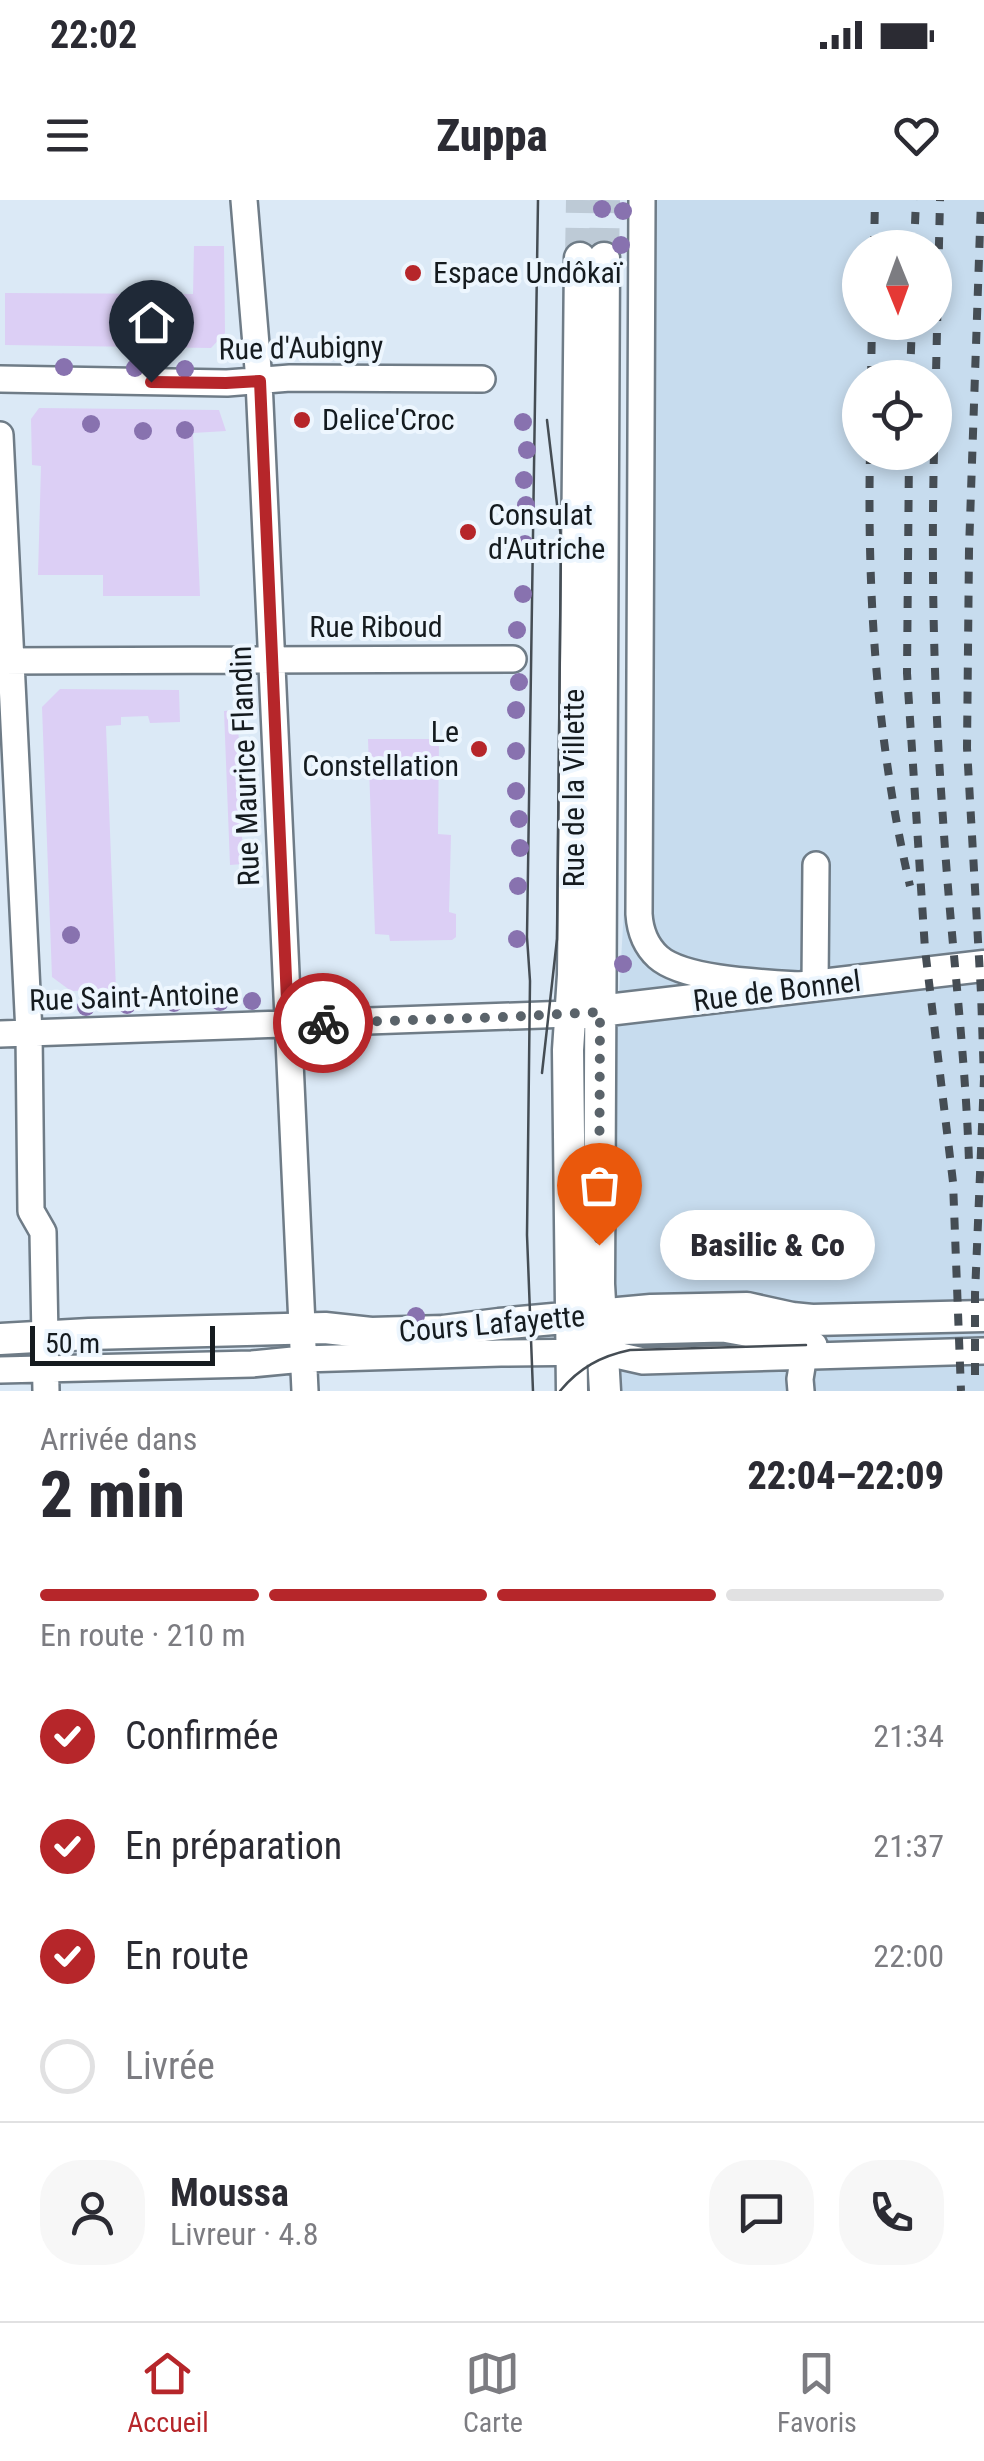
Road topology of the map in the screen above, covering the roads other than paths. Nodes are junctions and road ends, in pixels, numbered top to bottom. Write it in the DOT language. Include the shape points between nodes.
graph roads {
  1 [pos="244,200"];
  2 [pos="642,200"];
  3 [pos="0,378"];
  4 [pos="482,379"];
  5 [pos="260,381"];
  6 [pos="0,435"];
  7 [pos="513,659"];
  8 [pos="6,661"];
  9 [pos="273,661"];
  10 [pos="816,865"];
  11 [pos="639,921"];
  12 [pos="600,952"];
  13 [pos="984,966"];
  14 [pos="814,986"];
  15 [pos="584,1013"];
  16 [pos="288,1024"];
  17 [pos="29,1033"];
  18 [pos="0,1034"];
  19 [pos="984,1316"];
  20 [pos="586,1335"];
  21 [pos="46,1336"];
  22 [pos="0,1339"];
  23 [pos="807,1340"];
  24 [pos="984,1340"];
  25 [pos="302,1345"];
  26 [pos="984,1351"];
  27 [pos="0,1370"];
  28 [pos="46,1380"];
  29 [pos="305,1391"];
  30 [pos="572,1391"];
  31 [pos="605,1391"];
  32 [pos="801,1391"];
  1 -- 5 [label="street, Rue Maurice Flandin"];
  2 -- 11 [label="street"];
  3 -- 5 [label="street, Rue d'Aubigny"];
  4 -- 5 [label="street, Rue d'Aubigny" via="444,368"];
  5 -- 9 [label="street, Rue Maurice Flandin"];
  6 -- 8 [label="street"];
  7 -- 9 [label="street, Rue Riboud"];
  8 -- 9 [label="street, Rue Riboud"];
  8 -- 17 [label="street"];
  9 -- 16 [label="street, Rue Maurice Flandin"];
  10 -- 14 [label="street"];
  11 -- 12 [label="street"];
  11 -- 14 [label="street" via="657,956 673,966 716,978"];
  12 -- 15 [label="main road, Rue de la Villette"];
  12 -- 15 [label="main road, Rue de la Villette" via="592,258 573,975"];
  13 -- 14 [label="main road, Rue de Bonnel"];
  14 -- 15 [label="main road, Rue de Bonnel"];
  15 -- 16 [label="street, Rue Saint-Antoine"];
  15 -- 20 [label="main road, Rue de la Villette"];
  16 -- 17 [label="street, Rue Saint-Antoine"];
  16 -- 25 [label="street, Rue Maurice Flandin"];
  17 -- 18 [label="street, Rue Saint-Antoine"];
  17 -- 21 [label="street" via="31,1211 42,1232"];
  19 -- 23 [label="main road, Cours Lafayette"];
  20 -- 23 [label="street" via="643,1361"];
  20 -- 23 [label="main road, Cours Lafayette" via="651,1310 746,1308"];
  20 -- 25 [label="street" via="501,1353"];
  20 -- 25 [label="main road, Cours Lafayette" via="337,1328"];
  20 -- 30 [label="main road"];
  20 -- 31 [label="main road"];
  21 -- 22 [label="main road, Cours Lafayette"];
  21 -- 25 [label="main road, Cours Lafayette"];
  21 -- 28 [label="street"];
  23 -- 24 [label="street"];
  23 -- 26 [label="street"];
  23 -- 32 [label="street"];
  25 -- 28 [label="street" via="252,1364"];
  25 -- 29 [label="street, Rue Maurice Flandin"];
  27 -- 28 [label="street"];
}
